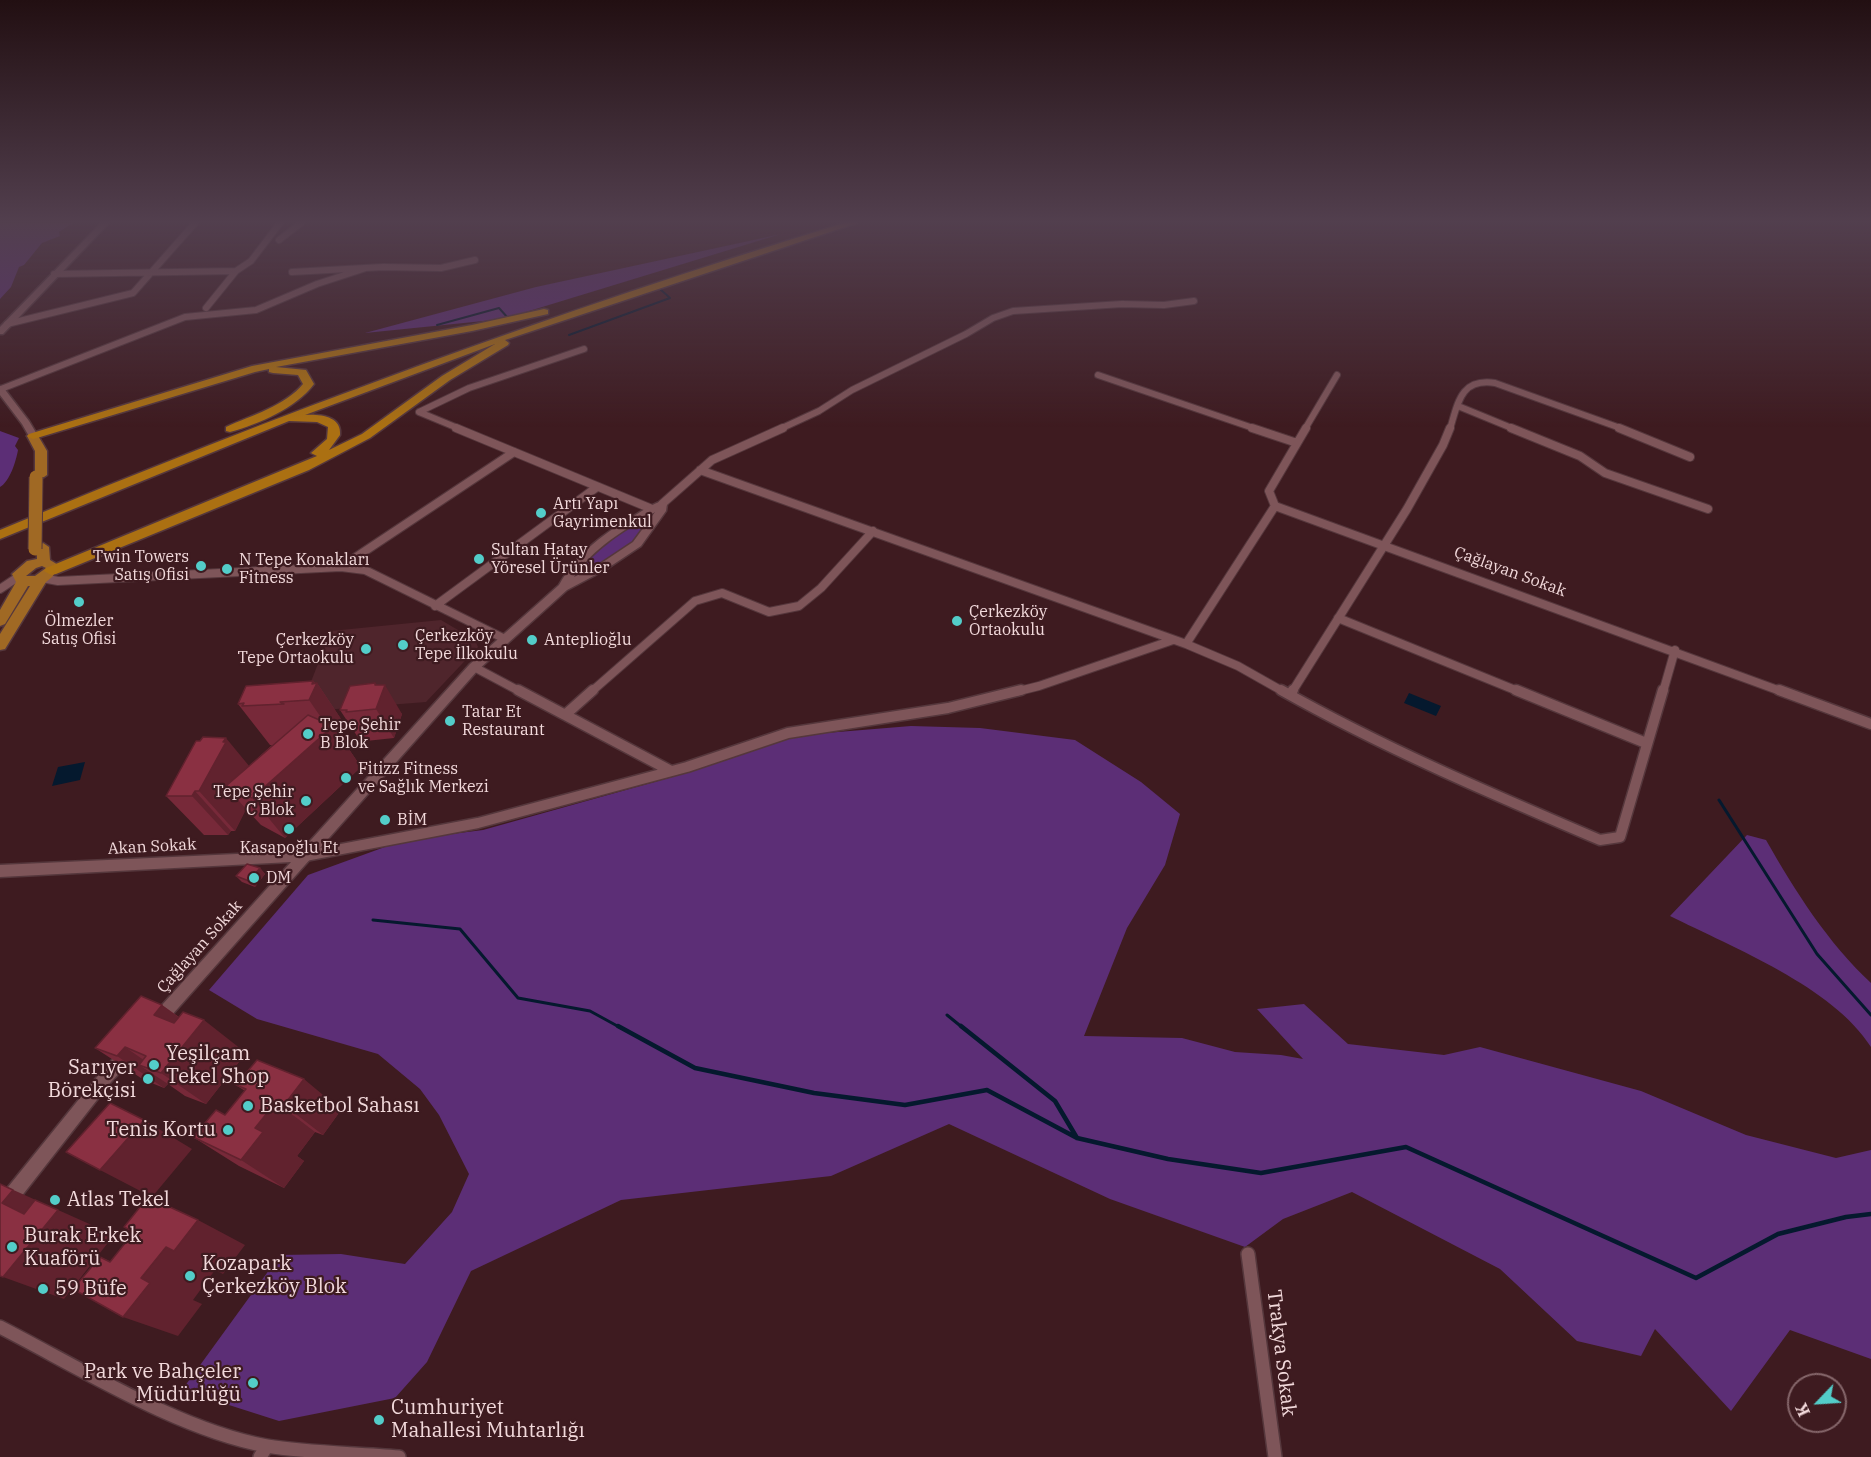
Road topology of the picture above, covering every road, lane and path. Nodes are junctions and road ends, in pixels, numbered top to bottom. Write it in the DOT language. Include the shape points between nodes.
graph roads {
  1 [pos="38,291"];
  2 [pos="135,291"];
  3 [pos="220,291"];
  4 [pos="301,291"];
  5 [pos="627,291"];
  6 [pos="630,291"];
  7 [pos="1194,301"];
  8 [pos="582,306"];
  9 [pos="206,308"];
  10 [pos="7,324"];
  11 [pos="0,332"];
  12 [pos="584,349"];
  13 [pos="1098,375"];
  14 [pos="1337,375"];
  15 [pos="0,389"];
  16 [pos="1458,406"];
  17 [pos="218,439"];
  18 [pos="35,441"];
  19 [pos="1297,443"];
  20 [pos="514,452"];
  21 [pos="1690,457"];
  22 [pos="700,471"];
  23 [pos="597,487"];
  24 [pos="657,506"];
  25 [pos="1275,506"];
  26 [pos="1708,509"];
  27 [pos="0,525"];
  28 [pos="873,531"];
  29 [pos="0,535"];
  30 [pos="1385,545"];
  31 [pos="39,548"];
  32 [pos="341,567"];
  33 [pos="47,568"];
  34 [pos="22,575"];
  35 [pos="562,587"];
  36 [pos="0,589"];
  37 [pos="435,606"];
  38 [pos="1338,618"];
  39 [pos="0,621"];
  40 [pos="505,639"];
  41 [pos="1173,640"];
  42 [pos="1186,644"];
  43 [pos="0,645"];
  44 [pos="1675,650"];
  45 [pos="474,667"];
  46 [pos="1290,695"];
  47 [pos="565,715"];
  48 [pos="1871,724"];
  49 [pos="1646,743"];
  50 [pos="671,771"];
  51 [pos="305,856"];
  52 [pos="0,871"];
  53 [pos="0,1210"];
  54 [pos="1248,1254"];
  55 [pos="0,1327"];
  56 [pos="264,1451"];
  57 [pos="369,1455"];
  58 [pos="399,1457"];
  59 [pos="1275,1457"];
  1 -- 10 [label="street"];
  2 -- 10 [label="street"];
  3 -- 9 [label="street"];
  4 -- 15 [label="street" via="256,310 185,317"];
  5 -- 8 [label="highway"];
  6 -- 8 [label="highway"];
  7 -- 22 [label="street" via="1013,311 852,390 819,411 712,460"];
  8 -- 17 [label="highway"];
  8 -- 18 [label="highway" via="461,332 288,361"];
  8 -- 33 [label="highway" via="501,344 366,436 305,467"];
  10 -- 11 [label="street"];
  12 -- 20 [label="street" via="469,388 419,412"];
  13 -- 19 [label="street"];
  14 -- 19 [label="street"];
  15 -- 18 [label="street"];
  16 -- 21 [label="street" via="1469,386 1481,381 1495,383"];
  16 -- 26 [label="street" via="1580,456 1605,473"];
  16 -- 30 [label="street" via="1445,442"];
  17 -- 18 [label="highway" via="304,391 309,384 307,378 302,372 275,370"];
  17 -- 27 [label="highway"];
  17 -- 29 [label="highway"];
  17 -- 33 [label="highway" via="307,417 323,419 336,429 331,443 309,458"];
  18 -- 31 [label="main road, bridge"];
  19 -- 25 [label="street" via="1269,491"];
  20 -- 23 [label="street"];
  20 -- 32 [label="street"];
  22 -- 24 [label="street"];
  22 -- 28 [label="street"];
  23 -- 24 [label="street"];
  23 -- 37 [label="street"];
  24 -- 35 [label="street" via="607,537 570,573"];
  24 -- 35 [label="street" via="661,511 637,544 602,568"];
  25 -- 30 [label="street, Çağlayan Sokak"];
  25 -- 42 [label="street"];
  28 -- 41 [label="street" via="1054,593"];
  28 -- 47 [label="street" via="821,588 799,606 768,612 722,593 696,601"];
  30 -- 38 [label="street"];
  30 -- 44 [label="street, Çağlayan Sokak"];
  31 -- 33 [label="main road"];
  31 -- 34 [label="main road"];
  32 -- 33 [label="street" via="58,581"];
  32 -- 37 [label="street" via="365,570"];
  33 -- 34 [label="main road"];
  33 -- 43 [label="main road"];
  34 -- 36 [label="street"];
  34 -- 39 [label="main road" via="21,588"];
  35 -- 40 [label="street, Çağlayan Sokak"];
  37 -- 40 [label="street"];
  38 -- 46 [label="street"];
  38 -- 49 [label="street"];
  40 -- 45 [label="street, Çağlayan Sokak"];
  41 -- 42 [label="street"];
  41 -- 50 [label="street" via="1039,686 948,708 788,733"];
  42 -- 46 [label="street" via="1238,666"];
  44 -- 48 [label="street, Çağlayan Sokak"];
  44 -- 49 [label="street"];
  45 -- 47 [label="street"];
  45 -- 51 [label="street, Çağlayan Sokak"];
  46 -- 49 [label="street" via="1449,775 1600,840 1620,837"];
  47 -- 50 [label="street"];
  50 -- 51 [label="street" via="478,823"];
  51 -- 52 [label="street, Akan Sokak"];
  51 -- 53 [label="street, Çağlayan Sokak" via="106,1077"];
  54 -- 59 [label="street, Trakya Sokak"];
  55 -- 56 [label="street" via="161,1410"];
  56 -- 57 [label="street"];
  57 -- 58 [label="street"];
}
